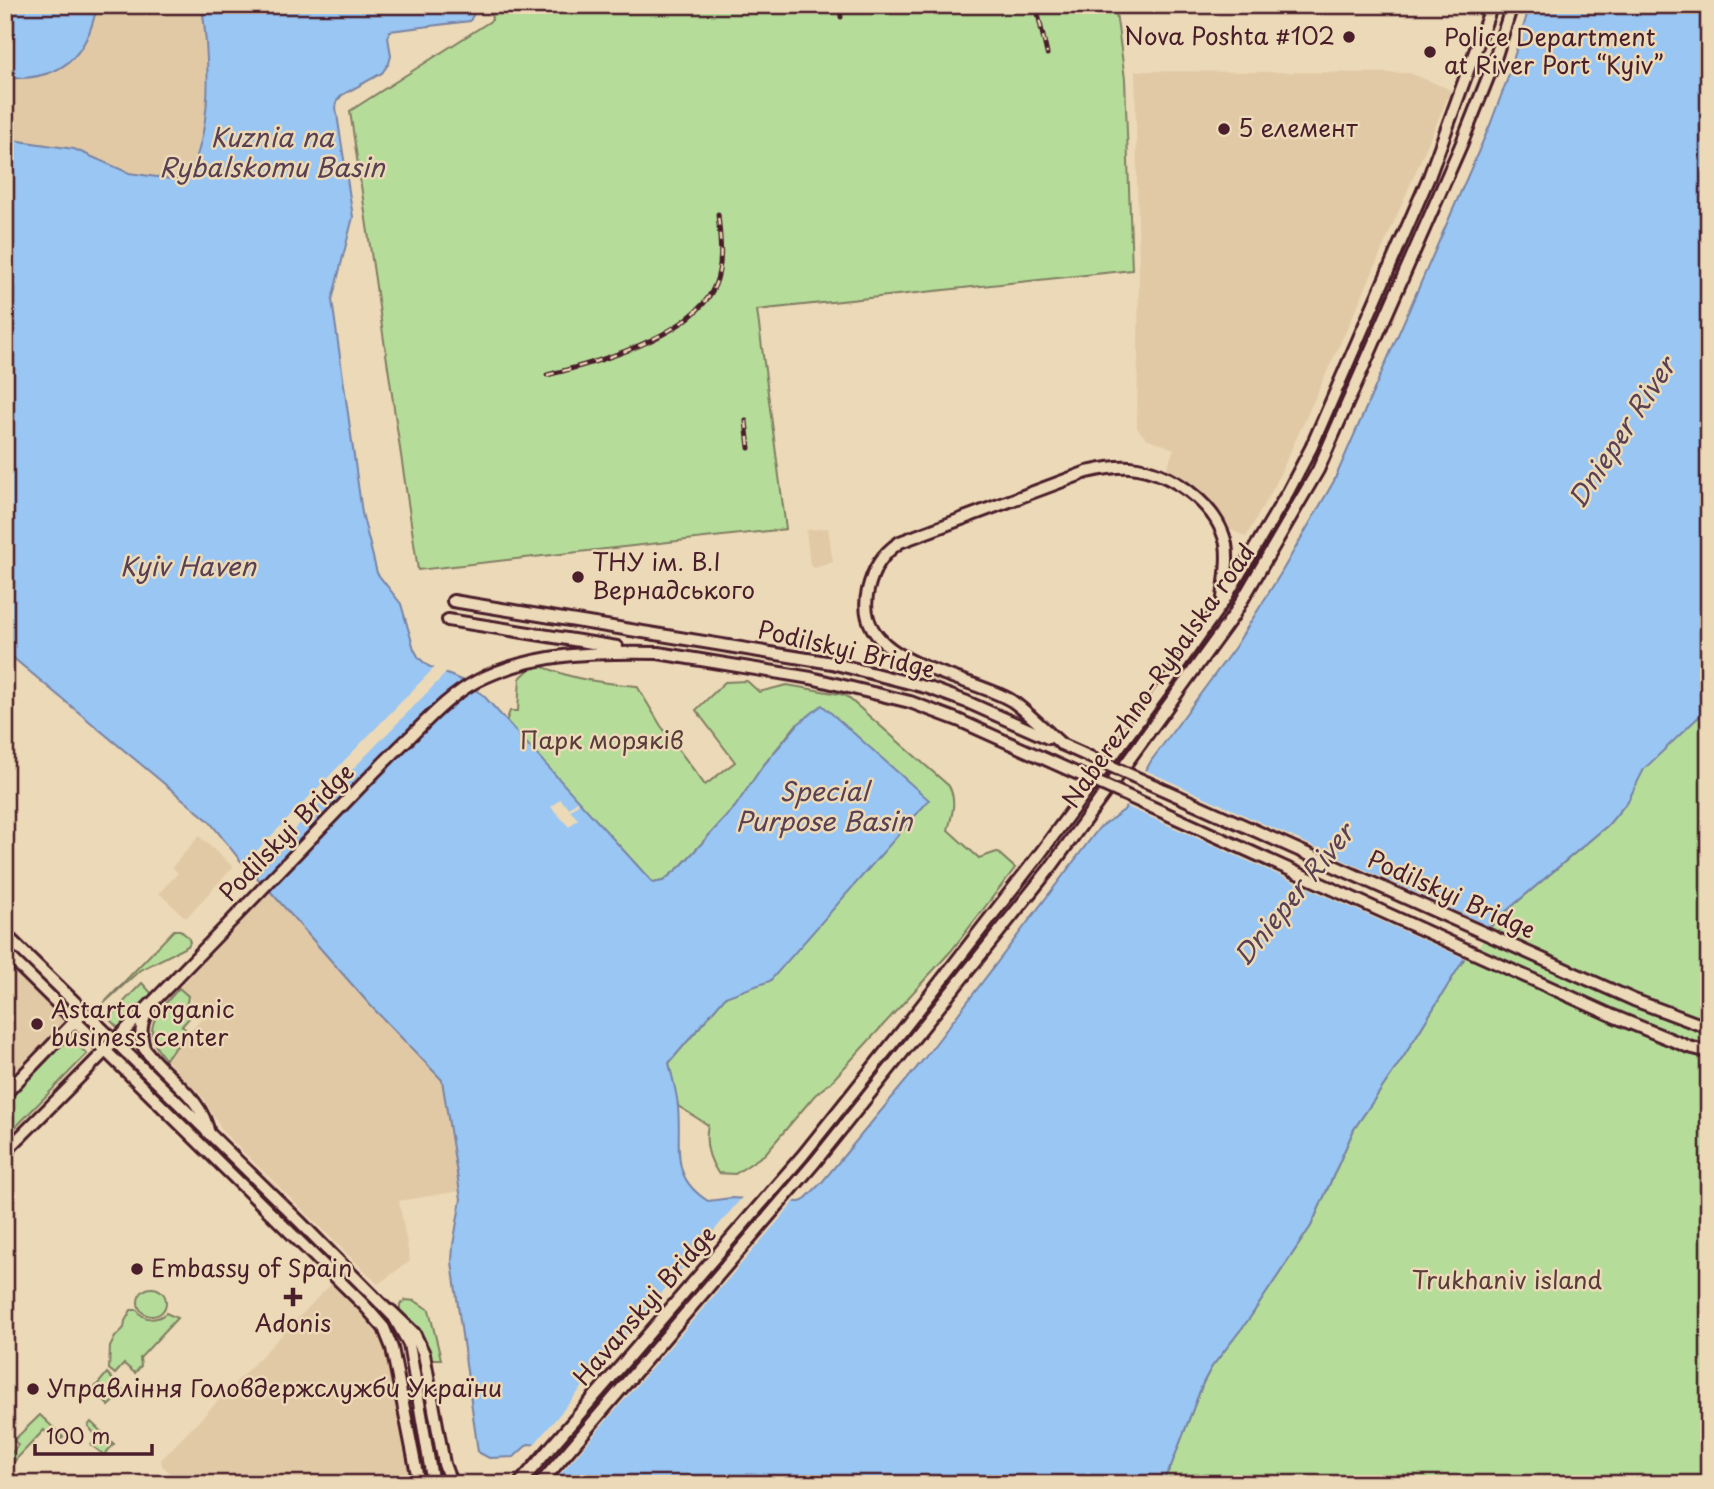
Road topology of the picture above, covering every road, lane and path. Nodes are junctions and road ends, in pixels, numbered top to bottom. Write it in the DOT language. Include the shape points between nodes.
graph roads {
  1 [pos="1492,5"];
  2 [pos="1512,5"];
  3 [pos="453,601"];
  4 [pos="1223,602"];
  5 [pos="448,620"];
  6 [pos="658,653"];
  7 [pos="1060,744"];
  8 [pos="5,934"];
  9 [pos="5,951"];
  10 [pos="152,1004"];
  11 [pos="84,1012"];
  12 [pos="75,1021"];
  13 [pos="1709,1028"];
  14 [pos="115,1042"];
  15 [pos="106,1051"];
  16 [pos="1709,1052"];
  17 [pos="5,1094"];
  18 [pos="209,1134"];
  19 [pos="5,1152"];
  20 [pos="803,1155"];
  21 [pos="815,1162"];
  22 [pos="386,1307"];
  23 [pos="419,1484"];
  24 [pos="433,1484"];
  25 [pos="454,1484"];
  26 [pos="519,1484"];
  27 [pos="540,1484"];
  1 -- 4 [label="main road, Naberezhno-Rybalska road" via="1429,177 1330,405 1288,492"];
  2 -- 21 [label="main road, Naberezhno-Rybalska road" via="1461,145 1318,470 1233,616 1051,867"];
  3 -- 7 [label="main road, Podilskyi Bridge" via="888,676 967,702"];
  4 -- 7 [label="main road" via="1226,549 1213,516 1180,485 1153,472 1124,467 1087,472 900,542 883,556 870,584 866,609 881,640 903,658 1011,701"];
  4 -- 20 [label="main road, Naberezhno-Rybalska road" via="1039,855"];
  5 -- 6 [label="main road, Podilskyi Bridge"];
  6 -- 10 [label="main road, Podilskyi Bridge" via="604,652 540,659 494,673 455,695 388,758"];
  6 -- 16 [label="main road, Podilskyi Bridge, bridge" via="811,678 910,702 958,720 1614,1016"];
  7 -- 13 [label="main road, Podilskyi Bridge, bridge" via="1634,1000"];
  8 -- 11 [label="main road"];
  9 -- 12 [label="main road"];
  10 -- 14 [label="main road, Podilskyi Bridge"];
  10 -- 18 [label="main road" via="141,1027 144,1048 198,1105"];
  11 -- 12 [label="main road"];
  11 -- 14 [label="main road"];
  12 -- 15 [label="main road"];
  12 -- 17 [label="main road"];
  14 -- 15 [label="main road, Podilskyi Bridge"];
  14 -- 18 [label="main road"];
  15 -- 19 [label="main road, Podilskyi Bridge"];
  15 -- 23 [label="main road" via="384,1328 393,1348"];
  18 -- 22 [label="main road"];
  20 -- 26 [label="main road, Havanskyi Bridge"];
  21 -- 27 [label="main road, Havanskyi Bridge"];
  22 -- 24 [label="main road" via="409,1344"];
  22 -- 25 [label="main road" via="405,1322 424,1354 444,1464"];
}
